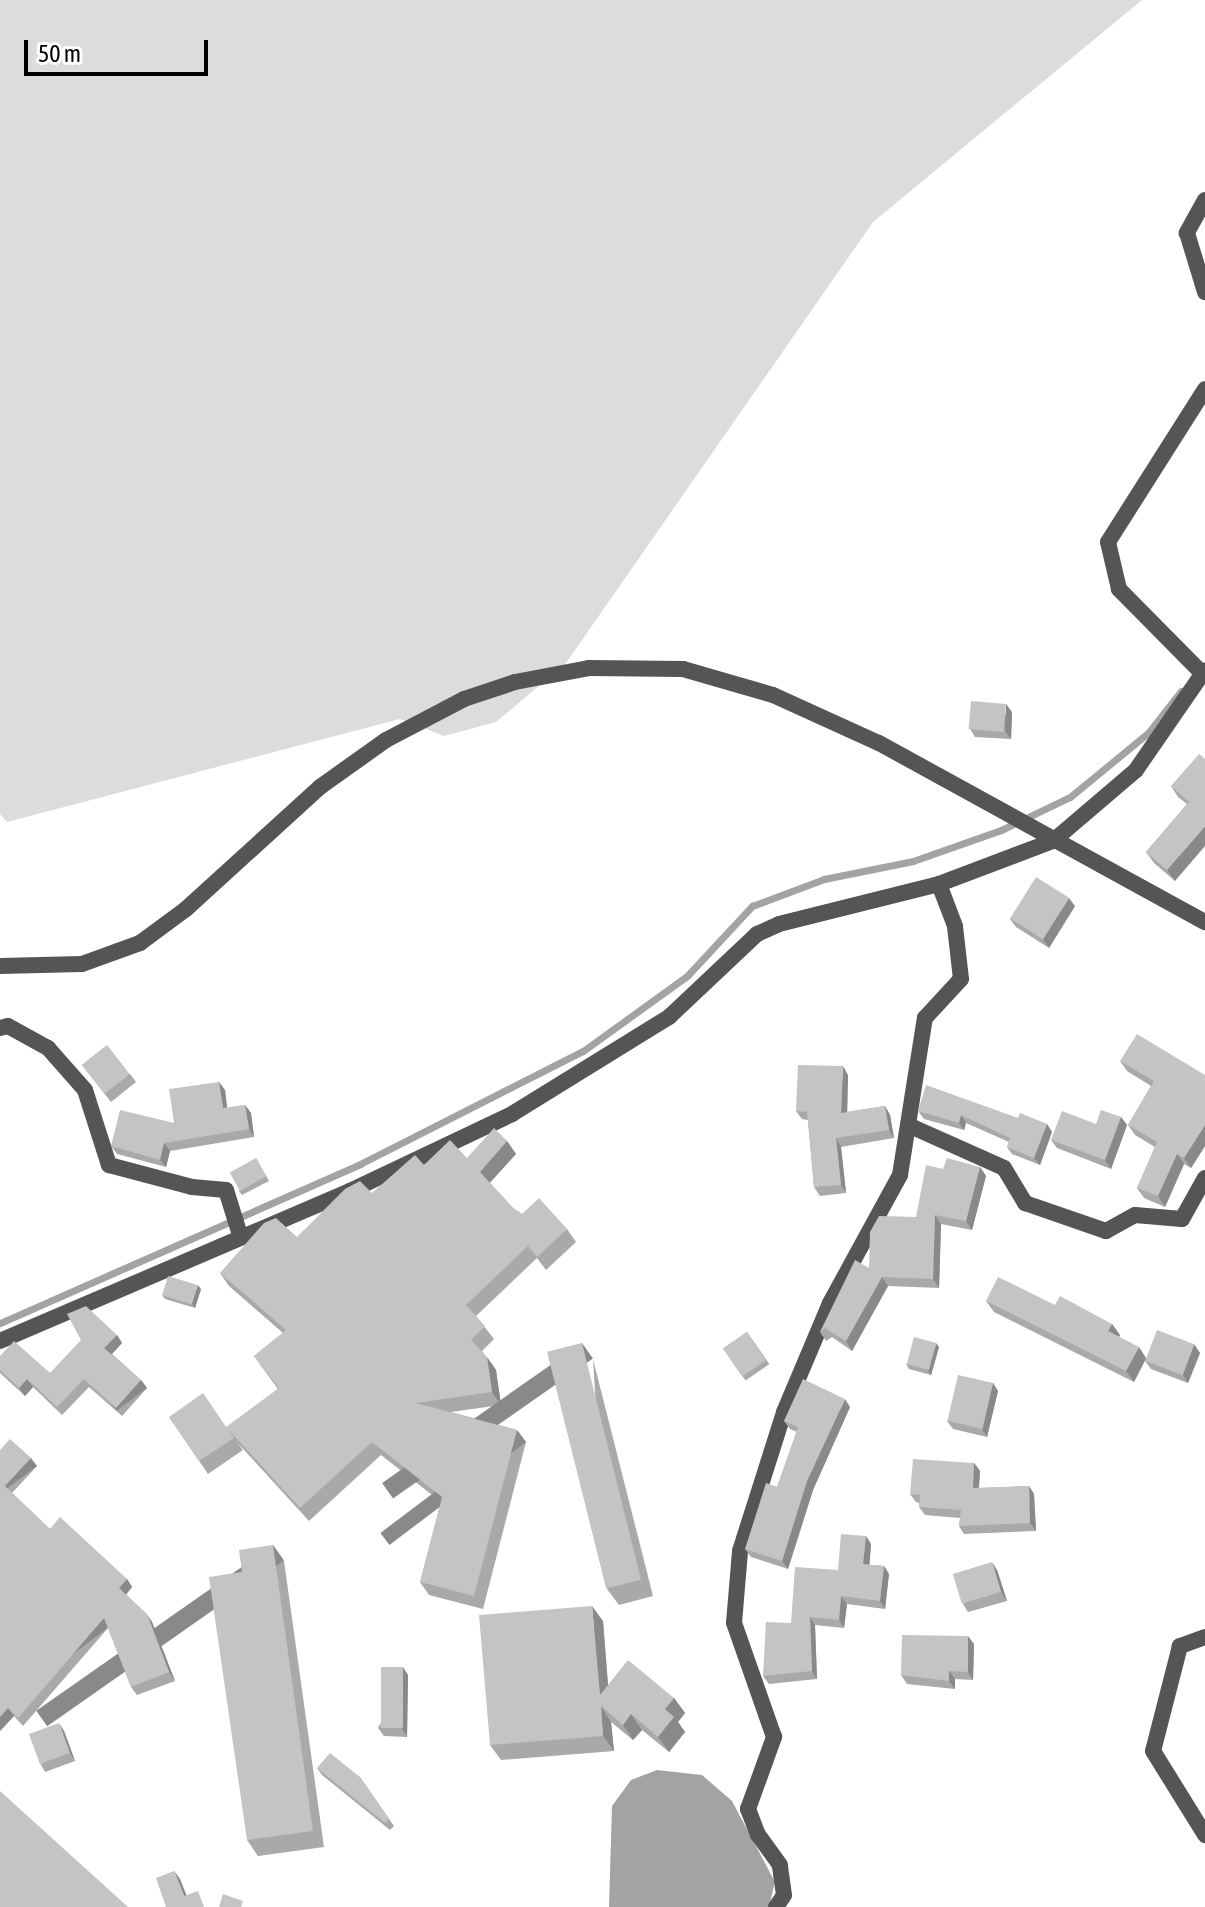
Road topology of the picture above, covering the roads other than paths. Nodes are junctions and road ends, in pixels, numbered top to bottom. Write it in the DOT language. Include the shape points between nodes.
graph roads {
  1 [pos="1205,200"];
  2 [pos="1205,292"];
  3 [pos="1205,389"];
  4 [pos="1203,671"];
  5 [pos="1053,841"];
  6 [pos="939,884"];
  7 [pos="1205,922"];
  8 [pos="0,966"];
  9 [pos="0,1028"];
  10 [pos="908,1125"];
  11 [pos="1205,1178"];
  12 [pos="240,1235"];
  13 [pos="0,1341"];
  14 [pos="1205,1637"];
  15 [pos="1205,1835"];
  16 [pos="776,1907"];
  1 -- 2 [label="street" via="1187,233"];
  3 -- 4 [label="street" via="1108,542 1119,589"];
  4 -- 5 [label="street" via="1136,770"];
  5 -- 6 [label="street"];
  5 -- 7 [label="street"];
  5 -- 8 [label="street" via="879,743 773,695 683,669 589,668 515,682 464,699 386,740 320,787 186,909 140,943 82,964"];
  6 -- 10 [label="street" via="955,926 961,979 925,1018"];
  6 -- 12 [label="street" via="757,934 669,1017 512,1114 350,1191"];
  9 -- 12 [label="street" via="8,1026 48,1048 85,1090 109,1165 192,1187 226,1190"];
  10 -- 11 [label="street" via="1004,1168 1025,1203 1106,1231 1135,1215 1182,1219"];
  10 -- 16 [label="street" via="900,1175 819,1329 784,1412 740,1551 734,1623 774,1737 748,1809 780,1865 784,1895"];
  12 -- 13 [label="street"];
  14 -- 15 [label="street" via="1180,1646 1153,1751"];
}
